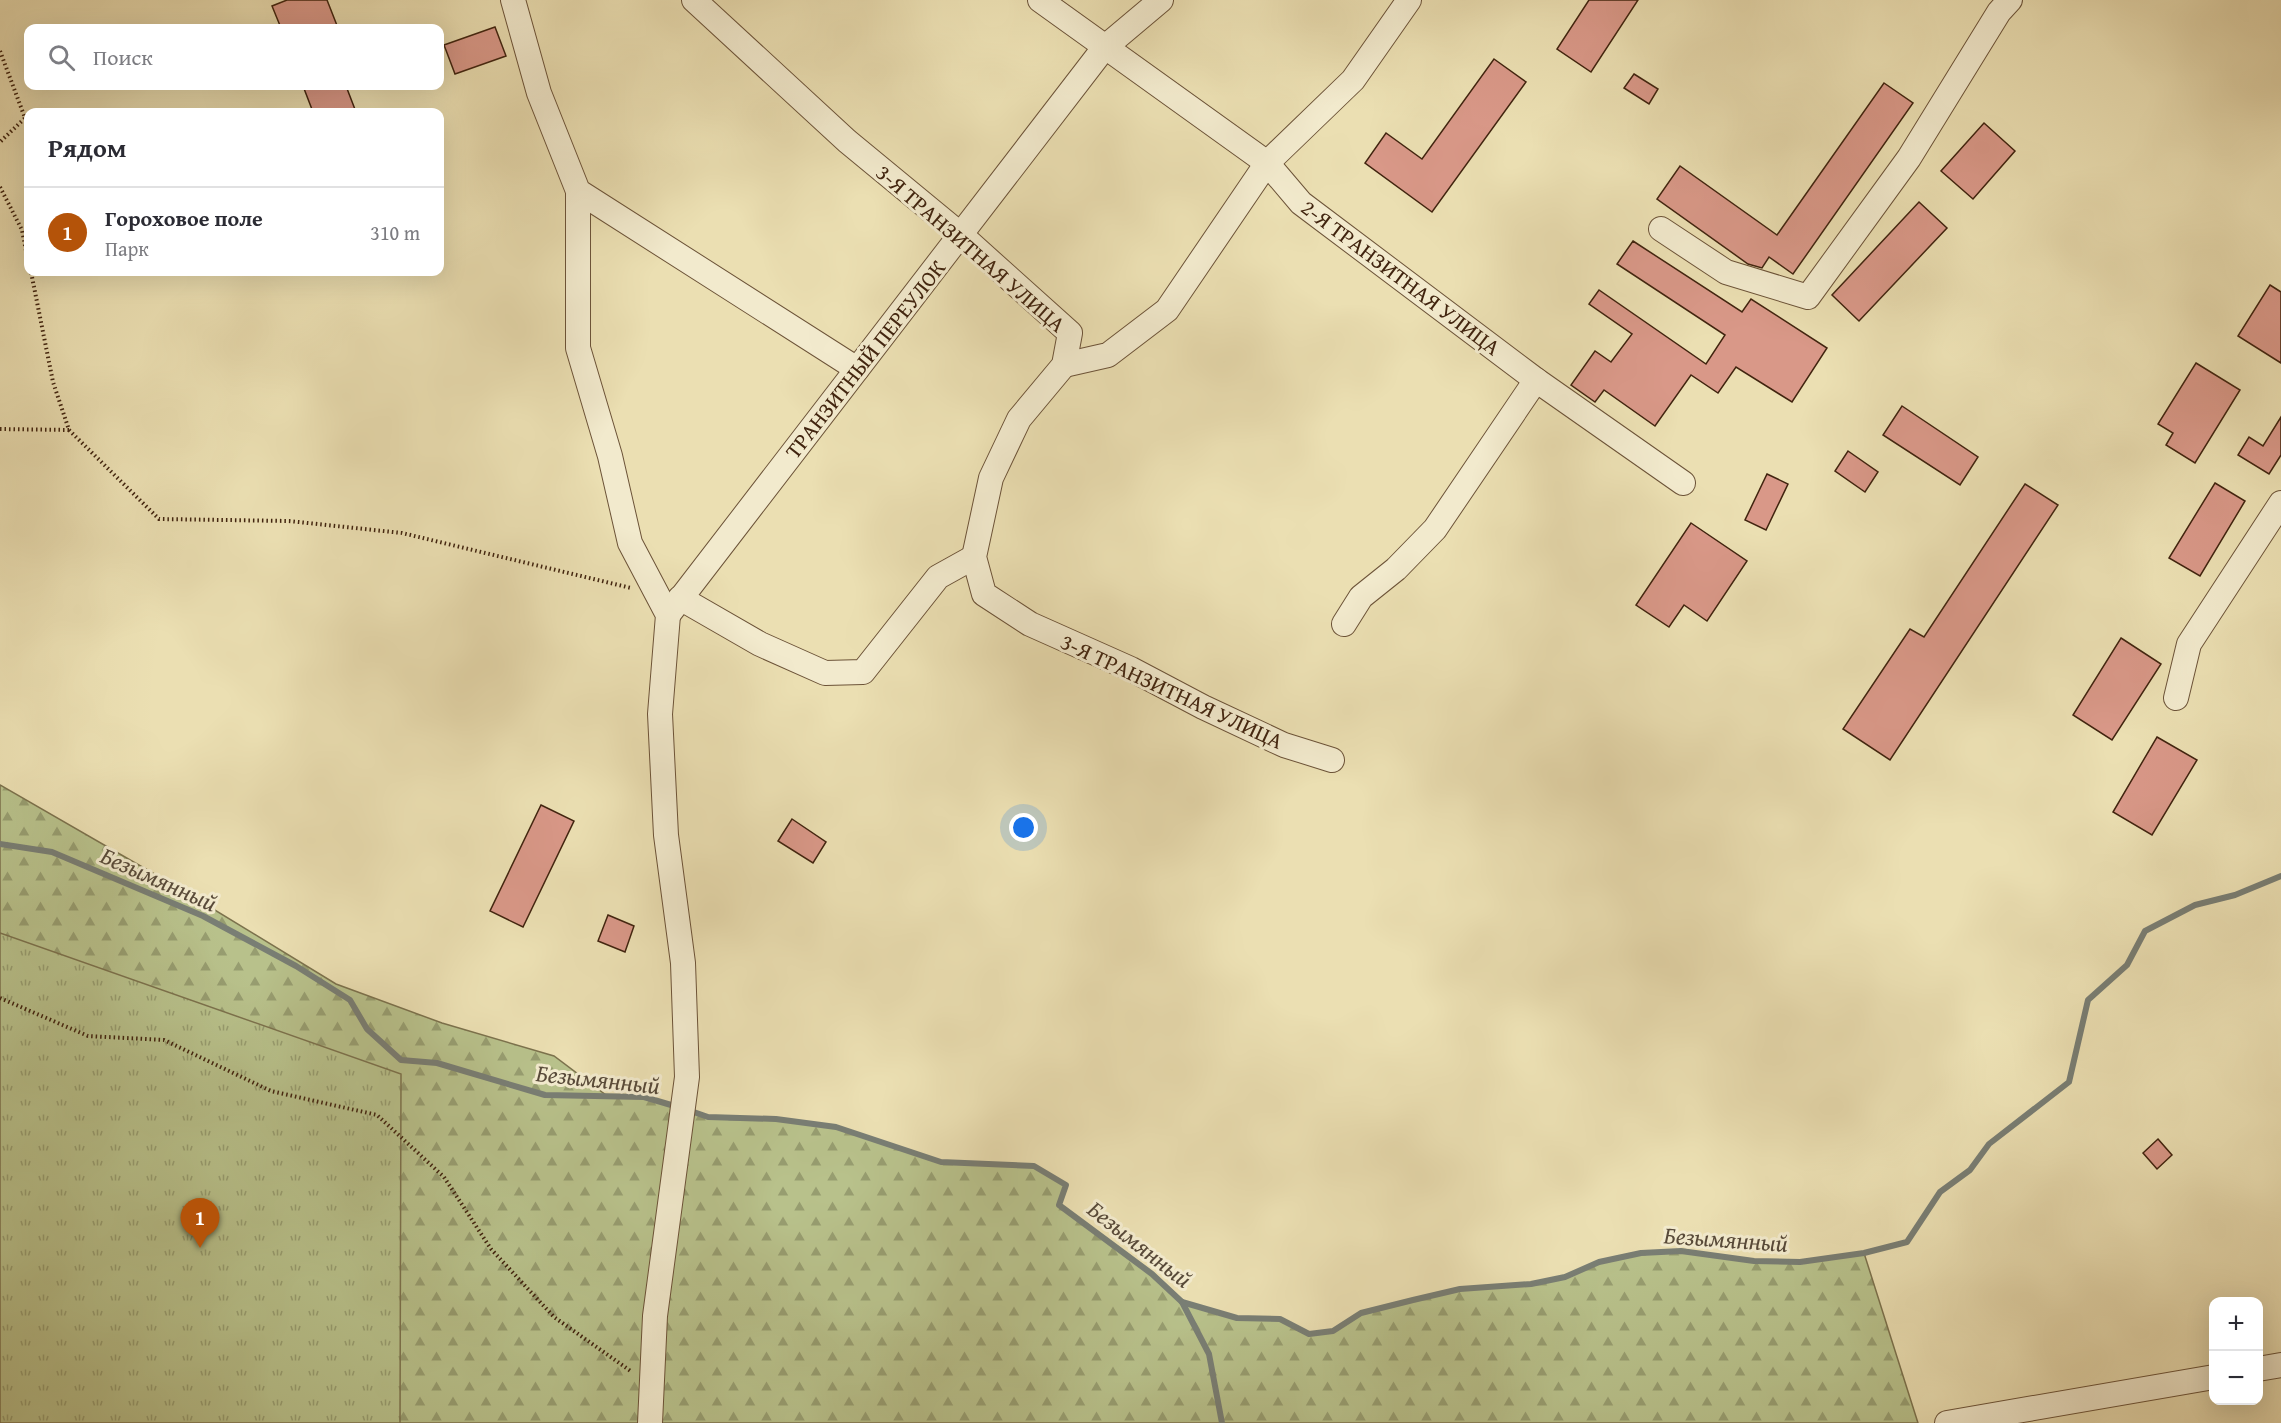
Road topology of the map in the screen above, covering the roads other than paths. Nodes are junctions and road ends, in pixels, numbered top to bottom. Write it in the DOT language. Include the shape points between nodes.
graph roads {
  1 [pos="513,0"];
  2 [pos="694,0"];
  3 [pos="1040,0"];
  4 [pos="1161,0"];
  5 [pos="1409,0"];
  6 [pos="2010,0"];
  7 [pos="1104,48"];
  8 [pos="1267,163"];
  9 [pos="578,191"];
  10 [pos="1661,229"];
  11 [pos="961,234"];
  12 [pos="1065,365"];
  13 [pos="857,369"];
  14 [pos="1536,380"];
  15 [pos="1683,483"];
  16 [pos="2281,503"];
  17 [pos="974,557"];
  18 [pos="668,602"];
  19 [pos="1344,624"];
  20 [pos="2176,698"];
  21 [pos="1332,760"];
  22 [pos="2281,1365"];
  23 [pos="2263,1368"];
  24 [pos="2209,1378"];
  25 [pos="650,1423"];
  26 [pos="1947,1423"];
  1 -- 9 [label="street" via="539,93"];
  2 -- 11 [label="street, 3-Я ТРАНЗИТНАЯ УЛИЦА" via="847,141"];
  3 -- 7 [label="street, 2-Я ТРАНЗИТНАЯ УЛИЦА"];
  4 -- 7 [label="street, ТРАНЗИТНЫЙ ПЕРЕУЛОК"];
  5 -- 8 [label="street" via="1353,80"];
  6 -- 10 [label="street" via="1909,158 1808,297 1726,272"];
  7 -- 8 [label="street, 2-Я ТРАНЗИТНАЯ УЛИЦА"];
  7 -- 11 [label="street, ТРАНЗИТНЫЙ ПЕРЕУЛОК"];
  8 -- 12 [label="street" via="1167,310 1108,356"];
  8 -- 14 [label="street, 2-Я ТРАНЗИТНАЯ УЛИЦА" via="1302,203"];
  9 -- 13 [label="street"];
  9 -- 18 [label="street" via="578,348 610,456 630,543"];
  11 -- 12 [label="street, 3-Я ТРАНЗИТНАЯ УЛИЦА" via="1070,333"];
  11 -- 13 [label="street, ТРАНЗИТНЫЙ ПЕРЕУЛОК"];
  12 -- 17 [label="street, 3-Я ТРАНЗИТНАЯ УЛИЦА" via="1019,419 995,468"];
  13 -- 18 [label="street, ТРАНЗИТНЫЙ ПЕРЕУЛОК"];
  14 -- 15 [label="street, 2-Я ТРАНЗИТНАЯ УЛИЦА"];
  14 -- 19 [label="street" via="1435,529 1396,569 1361,597"];
  16 -- 20 [label="street" via="2189,644"];
  17 -- 18 [label="street" via="938,577 863,672 825,673"];
  17 -- 21 [label="street, 3-Я ТРАНЗИТНАЯ УЛИЦА" via="984,594 1030,624 1284,745"];
  18 -- 25 [label="street" via="660,714 666,836 683,963 687,1077 656,1316"];
  22 -- 23 [label="street"];
  24 -- 26 [label="street"];
}
